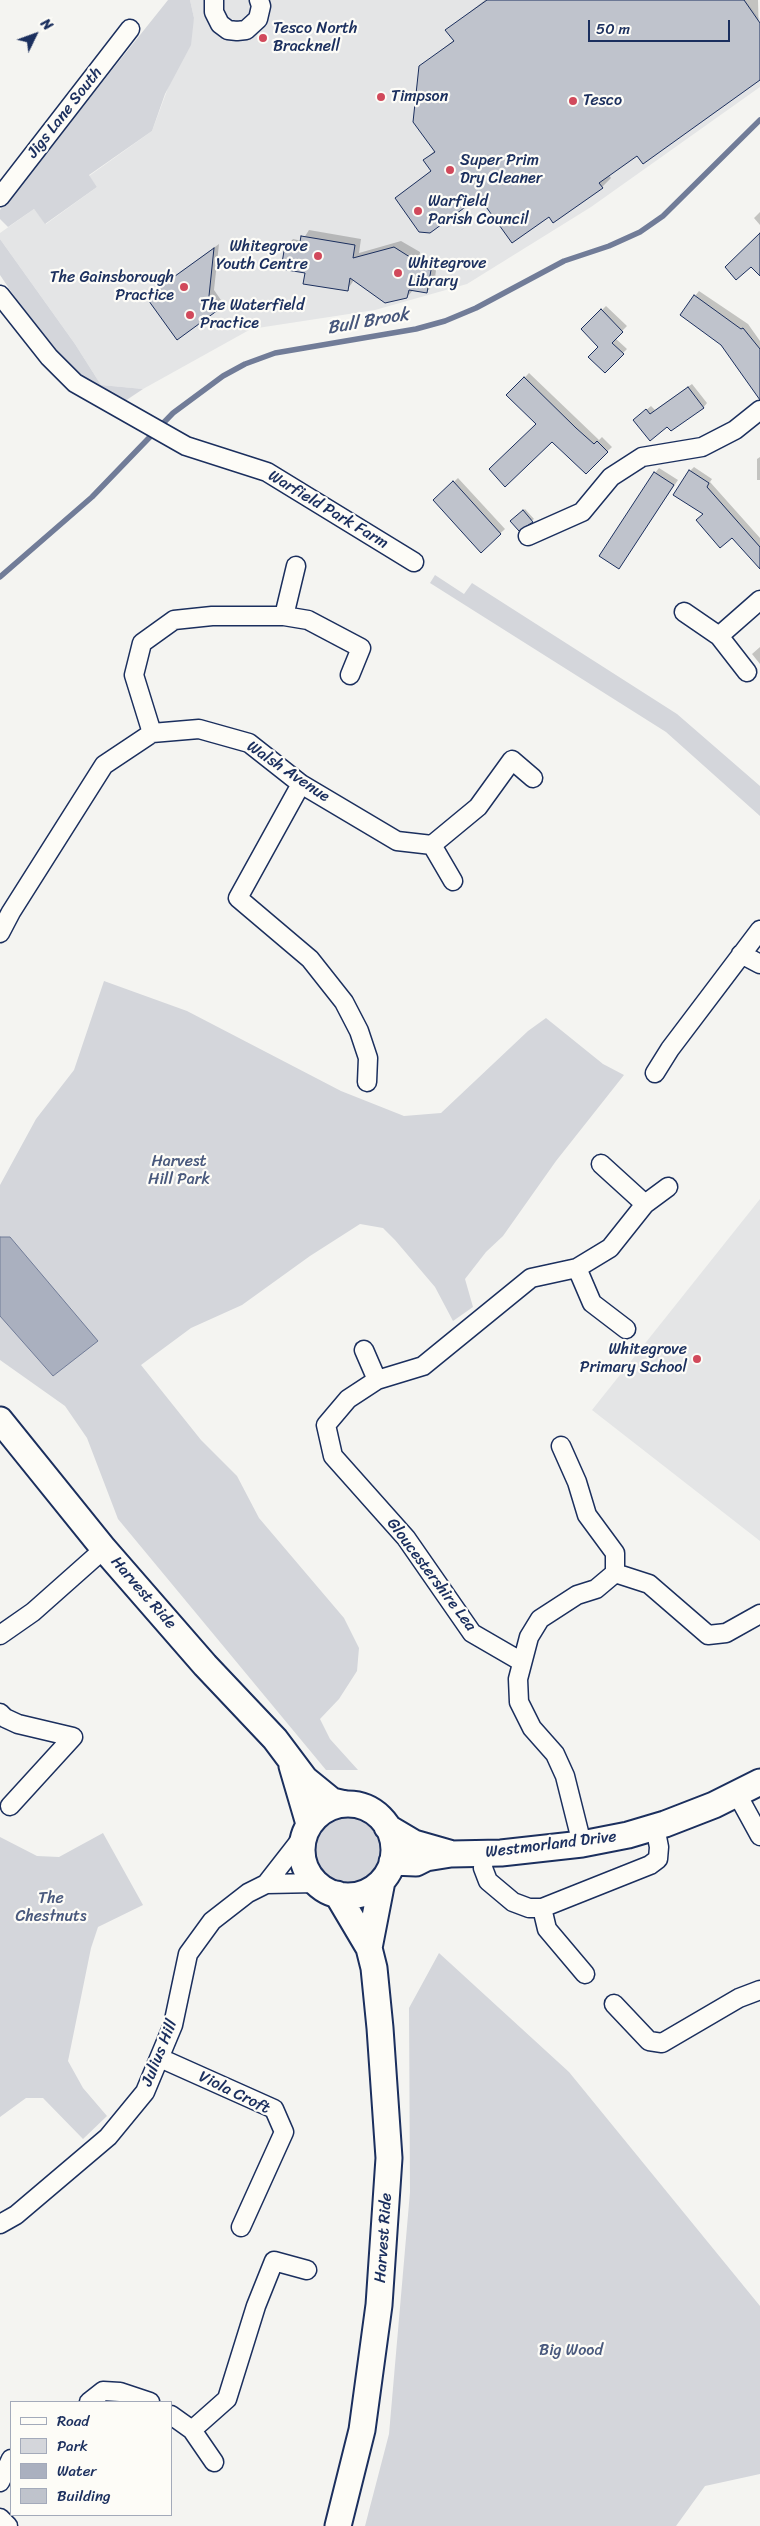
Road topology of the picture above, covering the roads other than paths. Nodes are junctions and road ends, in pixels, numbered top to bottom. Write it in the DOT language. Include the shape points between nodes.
graph roads {
  1 [pos="259,0"];
  2 [pos="213,1"];
  3 [pos="130,29"];
  4 [pos="0,198"];
  5 [pos="0,295"];
  6 [pos="760,410"];
  7 [pos="528,536"];
  8 [pos="414,562"];
  9 [pos="296,566"];
  10 [pos="760,600"];
  11 [pos="684,612"];
  12 [pos="284,616"];
  13 [pos="719,636"];
  14 [pos="747,672"];
  15 [pos="350,674"];
  16 [pos="152,733"];
  17 [pos="533,778"];
  18 [pos="301,784"];
  19 [pos="432,845"];
  20 [pos="453,881"];
  21 [pos="760,930"];
  22 [pos="0,933"];
  23 [pos="741,954"];
  24 [pos="760,964"];
  25 [pos="655,1072"];
  26 [pos="367,1082"];
  27 [pos="601,1164"];
  28 [pos="668,1187"];
  29 [pos="645,1204"];
  30 [pos="576,1268"];
  31 [pos="626,1328"];
  32 [pos="364,1350"];
  33 [pos="377,1380"];
  34 [pos="0,1420"];
  35 [pos="561,1446"];
  36 [pos="104,1548"];
  37 [pos="615,1573"];
  38 [pos="760,1614"];
  39 [pos="0,1635"];
  40 [pos="522,1662"];
  41 [pos="0,1713"];
  42 [pos="290,1761"];
  43 [pos="760,1782"];
  44 [pos="737,1794"];
  45 [pos="345,1804"];
  46 [pos="10,1806"];
  47 [pos="387,1827"];
  48 [pos="655,1827"];
  49 [pos="307,1829"];
  50 [pos="760,1836"];
  51 [pos="582,1844"];
  52 [pos="451,1854"];
  53 [pos="484,1854"];
  54 [pos="387,1872"];
  55 [pos="266,1884"];
  56 [pos="327,1889"];
  57 [pos="542,1908"];
  58 [pos="369,1948"];
  59 [pos="585,1974"];
  60 [pos="760,1990"];
  61 [pos="614,2004"];
  62 [pos="160,2058"];
  63 [pos="0,2224"];
  64 [pos="241,2228"];
  65 [pos="307,2270"];
  66 [pos="90,2401"];
  67 [pos="147,2401"];
  68 [pos="172,2416"];
  69 [pos="192,2430"];
  70 [pos="10,2462"];
  71 [pos="214,2462"];
  72 [pos="0,2482"];
  73 [pos="0,2518"];
  74 [pos="8,2526"];
  75 [pos="338,2526"];
  1 -- 2 [label="street" via="258,19 246,30 237,31 228,30 220,24"];
  3 -- 4 [label="street, Jigs Lane South"];
  5 -- 8 [label="street, Warfield Park Farm" via="48,357 75,383 186,446 267,472"];
  6 -- 7 [label="street" via="735,430 702,447 642,457 611,477 582,512"];
  9 -- 12 [label="street"];
  10 -- 13 [label="street"];
  11 -- 13 [label="street"];
  12 -- 15 [label="street" via="308,620 361,648"];
  12 -- 16 [label="street" via="212,616 174,620 142,643 134,675"];
  13 -- 14 [label="street"];
  16 -- 18 [label="street, Walsh Avenue" via="199,729 249,743"];
  16 -- 22 [label="street, Walsh Avenue" via="104,766"];
  17 -- 19 [label="street" via="512,760 478,808"];
  18 -- 19 [label="street, Walsh Avenue" via="397,841"];
  18 -- 26 [label="street" via="238,898 310,959 344,1002 368,1058"];
  19 -- 20 [label="street"];
  21 -- 23 [label="street"];
  23 -- 24 [label="street"];
  23 -- 25 [label="street"];
  27 -- 29 [label="street"];
  28 -- 29 [label="street, Gloucestershire Lea"];
  29 -- 30 [label="street, Gloucestershire Lea" via="610,1248"];
  30 -- 31 [label="street" via="592,1303"];
  30 -- 33 [label="street, Gloucestershire Lea" via="532,1278 423,1366"];
  32 -- 33 [label="street"];
  33 -- 40 [label="street, Gloucestershire Lea" via="348,1400 326,1425 333,1456 406,1538 472,1633"];
  34 -- 36 [label="street, Harvest Ride"];
  35 -- 37 [label="street" via="587,1515 615,1553"];
  36 -- 39 [label="street" via="32,1612"];
  36 -- 42 [label="street, Harvest Ride" via="205,1665 275,1739"];
  37 -- 38 [label="street" via="649,1584 708,1635 726,1633"];
  37 -- 40 [label="street" via="596,1589 577,1595 540,1619 529,1637"];
  40 -- 51 [label="street" via="518,1678 519,1702 532,1728 555,1754 565,1776"];
  41 -- 46 [label="street" via="18,1724 73,1737"];
  42 -- 45 [label="street, Harvest Ride" via="305,1779 332,1801"];
  42 -- 49 [label="street, Harvest Ride"];
  43 -- 44 [label="street, Westmorland Drive"];
  44 -- 48 [label="street, Westmorland Drive"];
  44 -- 50 [label="street"];
  45 -- 47 [label="street" via="370,1809"];
  45 -- 49 [label="street" via="319,1814"];
  47 -- 52 [label="street, Westmorland Drive" via="414,1843"];
  47 -- 54 [label="street" via="393,1844"];
  48 -- 51 [label="street, Westmorland Drive"];
  48 -- 57 [label="street" via="658,1859 650,1866"];
  49 -- 55 [label="street, Julius Hill"];
  49 -- 56 [label="street" via="302,1847 303,1860 308,1873"];
  51 -- 53 [label="street, Westmorland Drive"];
  52 -- 53 [label="street, Westmorland Drive"];
  52 -- 54 [label="street, Westmorland Drive" via="426,1858"];
  53 -- 57 [label="street" via="483,1868 488,1881 513,1902 529,1908"];
  54 -- 56 [label="street" via="361,1894"];
  54 -- 58 [label="street, Harvest Ride"];
  55 -- 56 [label="street, Julius Hill"];
  55 -- 62 [label="street, Julius Hill" via="248,1893 212,1921 188,1954 173,2025"];
  56 -- 58 [label="street, Harvest Ride"];
  57 -- 59 [label="street" via="547,1929"];
  58 -- 75 [label="street, Harvest Ride" via="380,2028 389,2158 378,2315 362,2430"];
  60 -- 61 [label="street" via="739,1998 662,2043 649,2041"];
  62 -- 63 [label="street, Julius Hill" via="145,2092 108,2137 16,2215"];
  62 -- 64 [label="street, Viola Croft" via="274,2109 284,2132"];
  65 -- 69 [label="street" via="274,2262 256,2306 227,2399"];
  66 -- 67 [label="street" via="102,2392 120,2392"];
  68 -- 69 [label="street"];
  69 -- 71 [label="street"];
  70 -- 72 [label="street"];
  73 -- 74 [label="street"];
}
